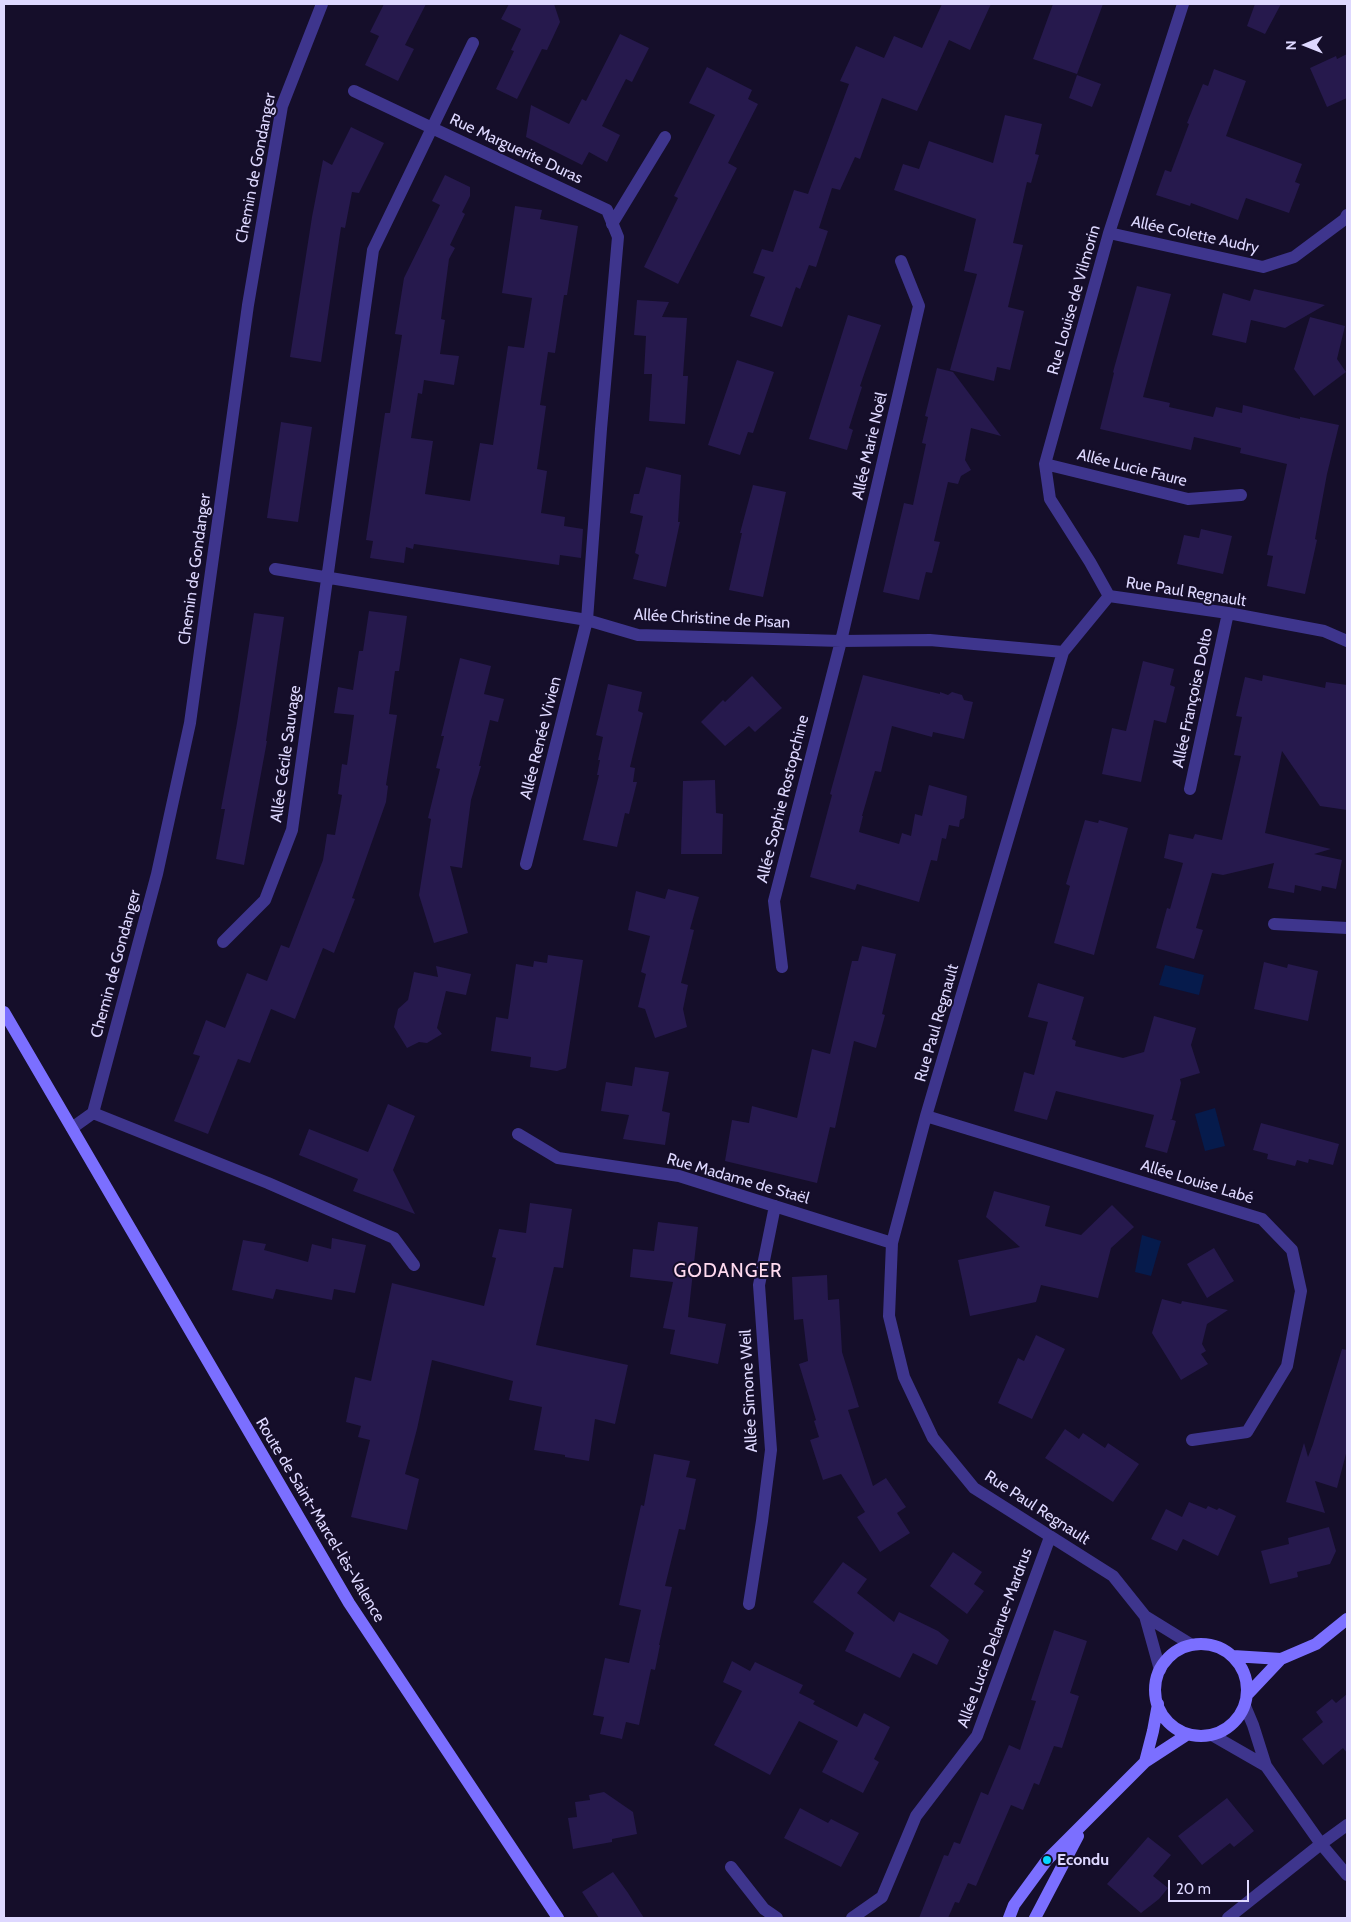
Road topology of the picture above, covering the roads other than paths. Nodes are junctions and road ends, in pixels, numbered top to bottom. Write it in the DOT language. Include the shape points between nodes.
graph roads {
  1 [pos="322,4"];
  2 [pos="1183,4"];
  3 [pos="473,44"];
  4 [pos="354,91"];
  5 [pos="432,128"];
  6 [pos="666,137"];
  7 [pos="1347,215"];
  8 [pos="612,224"];
  9 [pos="1109,233"];
  10 [pos="901,261"];
  11 [pos="1045,464"];
  12 [pos="1241,494"];
  13 [pos="275,569"];
  14 [pos="327,578"];
  15 [pos="1109,596"];
  16 [pos="1228,614"];
  17 [pos="587,620"];
  18 [pos="840,641"];
  19 [pos="1347,641"];
  20 [pos="1063,652"];
  21 [pos="1190,789"];
  22 [pos="526,864"];
  23 [pos="1274,924"];
  24 [pos="1347,928"];
  25 [pos="223,942"];
  26 [pos="782,967"];
  27 [pos="4,1012"];
  28 [pos="93,1113"];
  29 [pos="926,1116"];
  30 [pos="72,1128"];
  31 [pos="518,1134"];
  32 [pos="774,1206"];
  33 [pos="892,1243"];
  34 [pos="414,1265"];
  35 [pos="1192,1440"];
  36 [pos="1050,1537"];
  37 [pos="749,1604"];
  38 [pos="1145,1616"];
  39 [pos="1347,1619"];
  40 [pos="1192,1644"];
  41 [pos="1233,1656"];
  42 [pos="1281,1659"];
  43 [pos="1160,1670"];
  44 [pos="1246,1700"];
  45 [pos="1158,1704"];
  46 [pos="1188,1734"];
  47 [pos="1212,1735"];
  48 [pos="1145,1762"];
  49 [pos="1266,1766"];
  50 [pos="1085,1824"];
  51 [pos="1347,1825"];
  52 [pos="1321,1844"];
  53 [pos="731,1867"];
  54 [pos="1347,1874"];
  55 [pos="558,1918"];
  56 [pos="777,1918"];
  57 [pos="852,1918"];
  58 [pos="1009,1918"];
  59 [pos="1035,1918"];
  60 [pos="1228,1918"];
  1 -- 28 [label="street, Chemin de Gondanger" via="282,106 248,305 190,722 157,874"];
  2 -- 9 [label="street, Rue Louise de Vilmorin"];
  3 -- 5 [label="street"];
  4 -- 5 [label="street"];
  5 -- 8 [label="street, Rue Marguerite Duras" via="607,210"];
  5 -- 14 [label="street, Rue Marguerite Duras" via="373,250"];
  6 -- 8 [label="street"];
  7 -- 9 [label="street, Allée Colette Audry" via="1294,257 1263,267"];
  8 -- 17 [label="street, Rue Marguerite Duras" via="618,237"];
  9 -- 11 [label="street, Rue Louise de Vilmorin"];
  10 -- 18 [label="street, Allée Marie Noël" via="919,306"];
  11 -- 12 [label="street, Allée Lucie Faure" via="1188,499"];
  11 -- 15 [label="street, Rue Louise de Vilmorin" via="1050,499"];
  13 -- 14 [label="street, Allée Christine de Pisan"];
  14 -- 17 [label="street, Allée Christine de Pisan"];
  14 -- 25 [label="street, Allée Cécile Sauvage" via="292,830 265,900"];
  15 -- 16 [label="street, Rue Paul Regnault"];
  15 -- 20 [label="street, Rue Paul Regnault"];
  16 -- 19 [label="street, Rue Paul Regnault" via="1324,631"];
  16 -- 21 [label="street, Allée Françoise Dolto"];
  17 -- 18 [label="street, Allée Christine de Pisan" via="638,635"];
  17 -- 22 [label="street, Allée Renée Vivien"];
  18 -- 20 [label="street, Allée Christine de Pisan" via="930,640"];
  18 -- 26 [label="street, Allée Sophie Rostopchine" via="774,901"];
  20 -- 29 [label="street, Rue Paul Regnault"];
  23 -- 24 [label="street"];
  27 -- 30 [label="main road, Route de Saint-Marcel-lès-Valence"];
  28 -- 30 [label="street"];
  28 -- 34 [label="street" via="394,1238"];
  29 -- 33 [label="street, Rue Paul Regnault"];
  29 -- 35 [label="street, Allée Louise Labé" via="1262,1219 1292,1250 1301,1291 1287,1366 1247,1432"];
  30 -- 55 [label="main road, Route de Saint-Marcel-lès-Valence" via="349,1603"];
  31 -- 32 [label="street, Rue Madame de Staël" via="558,1158 679,1176"];
  32 -- 33 [label="street, Rue Madame de Staël"];
  32 -- 37 [label="street, Allée Simone Weil" via="759,1285 771,1450"];
  33 -- 36 [label="street, Rue Paul Regnault" via="889,1316 904,1377 933,1438 974,1488"];
  36 -- 38 [label="street, Rue Paul Regnault" via="1113,1576"];
  36 -- 57 [label="street, Allée Lucie Delarue-Mardrus" via="977,1736 916,1816 882,1897"];
  38 -- 40 [label="street, Rue Paul Regnault"];
  38 -- 43 [label="street, Rue Paul Regnault"];
  39 -- 42 [label="main road" via="1316,1644"];
  40 -- 41 [label="main road" via="1214,1645"];
  40 -- 43 [label="main road" via="1179,1649"];
  41 -- 42 [label="main road"];
  41 -- 44 [label="main road" via="1247,1681"];
  42 -- 44 [label="main road"];
  43 -- 45 [label="main road" via="1156,1681"];
  44 -- 47 [label="main road" via="1237,1719"];
  44 -- 49 [label="street"];
  45 -- 46 [label="main road" via="1164,1717 1175,1728"];
  45 -- 48 [label="main road"];
  46 -- 47 [label="main road"];
  46 -- 48 [label="main road"];
  47 -- 49 [label="street"];
  48 -- 50 [label="main road"];
  49 -- 52 [label="street"];
  50 -- 58 [label="main road" via="1047,1860 1014,1905"];
  50 -- 59 [label="main road"];
  51 -- 52 [label="street"];
  52 -- 54 [label="street"];
  52 -- 60 [label="street"];
  53 -- 56 [label="street" via="764,1909"];
}
